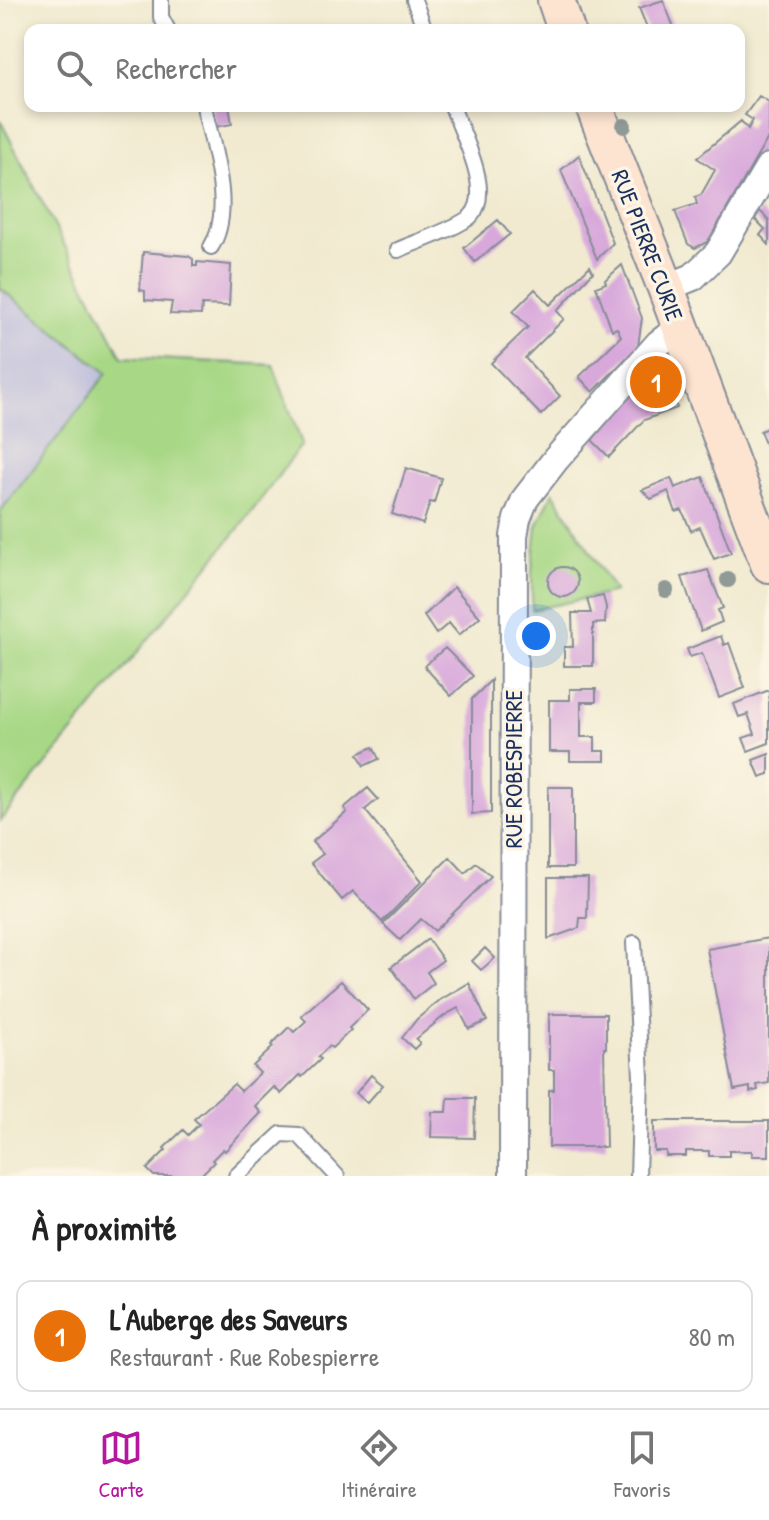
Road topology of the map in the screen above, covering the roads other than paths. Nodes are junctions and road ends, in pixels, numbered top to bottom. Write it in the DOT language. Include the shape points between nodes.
graph roads {
  1 [pos="161,0"];
  2 [pos="414,0"];
  3 [pos="556,0"];
  4 [pos="165,24"];
  5 [pos="423,24"];
  6 [pos="564,24"];
  7 [pos="205,112"];
  8 [pos="454,112"];
  9 [pos="596,112"];
  10 [pos="769,167"];
  11 [pos="211,247"];
  12 [pos="398,250"];
  13 [pos="666,288"];
  14 [pos="680,327"];
  15 [pos="769,564"];
  16 [pos="634,943"];
  17 [pos="512,1175"];
  18 [pos="236,1176"];
  19 [pos="337,1176"];
  20 [pos="638,1176"];
  1 -- 4 [label="lane"];
  2 -- 5 [label="lane"];
  3 -- 6 [label="main road"];
  7 -- 11 [label="lane" via="222,196 222,220"];
  8 -- 12 [label="lane" via="480,183 479,204 469,218"];
  9 -- 13 [label="main road, RUE PIERRE CURIE"];
  10 -- 13 [label="street" via="718,253 693,277"];
  13 -- 14 [label="main road, RUE PIERRE CURIE"];
  14 -- 15 [label="main road, RUE PIERRE CURIE"];
  14 -- 17 [label="street, RUE ROBESPIERRE" via="659,343 556,459 525,499 517,519"];
  16 -- 20 [label="lane" via="641,1077"];
  18 -- 19 [label="lane" via="281,1134 299,1135"];
}
